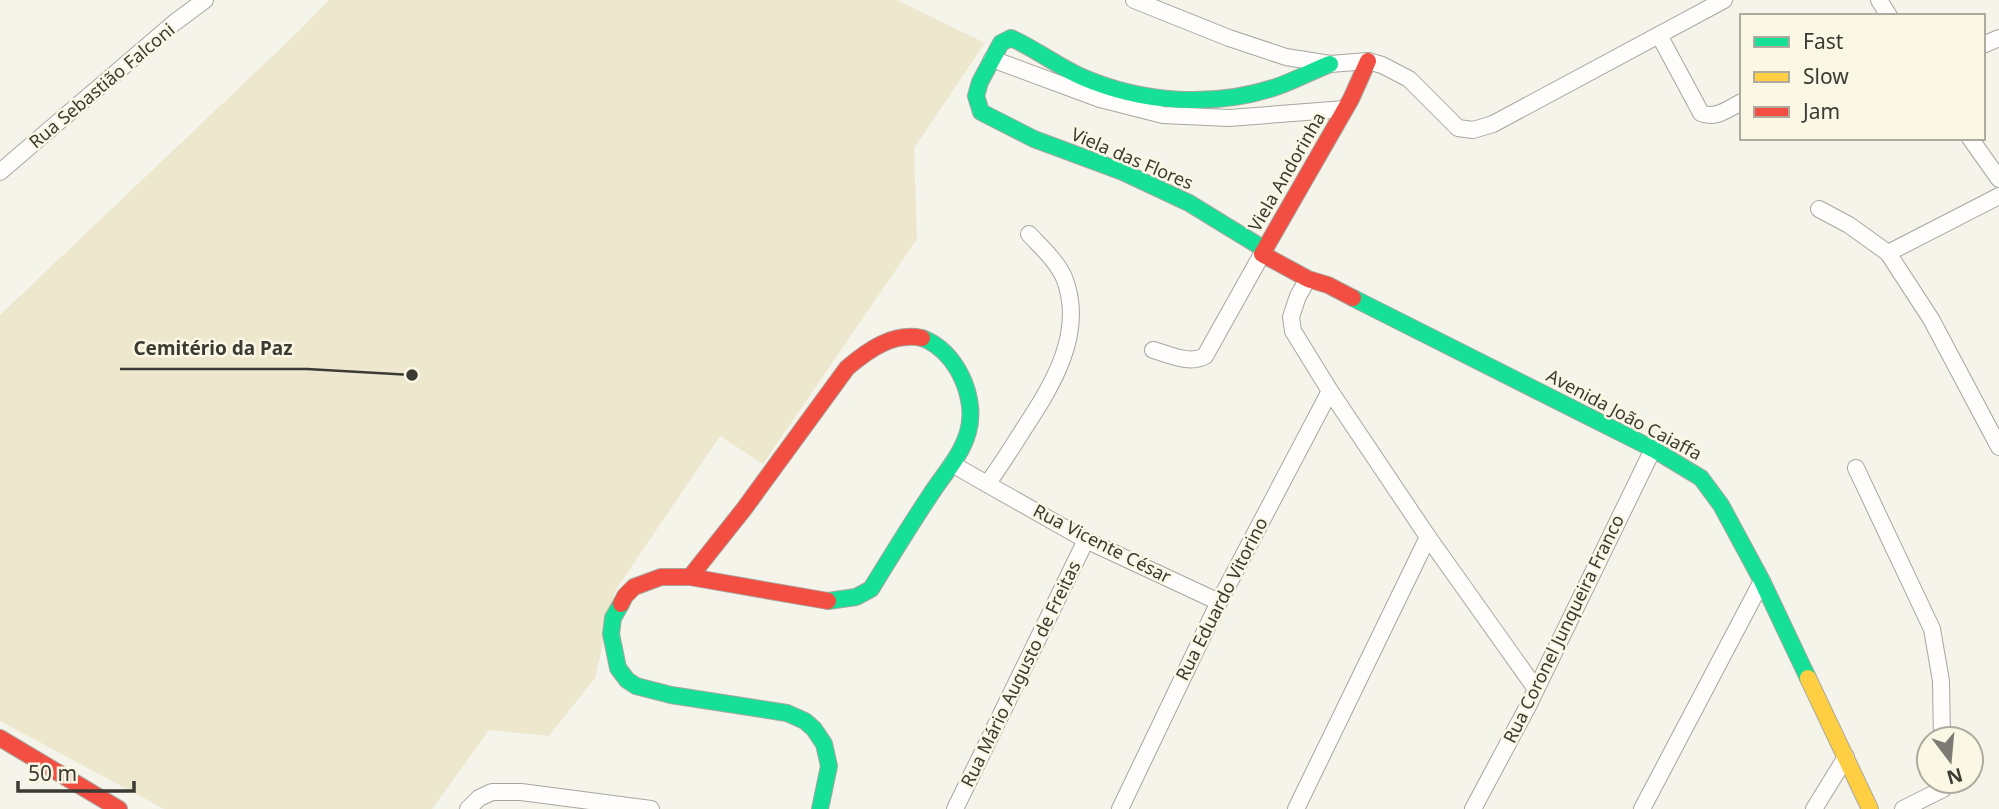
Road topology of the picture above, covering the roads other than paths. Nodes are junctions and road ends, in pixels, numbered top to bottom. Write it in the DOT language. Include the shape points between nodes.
graph roads {
  1 [pos="205,0"];
  2 [pos="1134,0"];
  3 [pos="1724,0"];
  4 [pos="1659,35"];
  5 [pos="992,59"];
  6 [pos="1368,61"];
  7 [pos="1330,64"];
  8 [pos="1740,103"];
  9 [pos="1345,109"];
  10 [pos="1971,140"];
  11 [pos="0,172"];
  12 [pos="1999,179"];
  13 [pos="1999,196"];
  14 [pos="1819,209"];
  15 [pos="1028,234"];
  16 [pos="1263,252"];
  17 [pos="1888,253"];
  18 [pos="1308,279"];
  19 [pos="1153,350"];
  20 [pos="1330,391"];
  21 [pos="1999,447"];
  22 [pos="1653,449"];
  23 [pos="952,464"];
  24 [pos="1856,468"];
  25 [pos="987,484"];
  26 [pos="1427,537"];
  27 [pos="1086,540"];
  28 [pos="690,577"];
  29 [pos="1762,581"];
  30 [pos="1219,602"];
  31 [pos="1535,689"];
  32 [pos="1942,725"];
  33 [pos="0,738"];
  34 [pos="1846,757"];
  35 [pos="1932,795"];
  36 [pos="119,809"];
  37 [pos="468,809"];
  38 [pos="651,809"];
  39 [pos="820,809"];
  40 [pos="955,809"];
  41 [pos="1120,809"];
  42 [pos="1296,809"];
  43 [pos="1472,809"];
  44 [pos="1642,809"];
  45 [pos="1815,809"];
  46 [pos="1870,809"];
  47 [pos="1903,809"];
  1 -- 11 [label="street, Rua Sebastião Falconi"];
  2 -- 7 [label="street" via="1275,54"];
  3 -- 4 [label="street"];
  4 -- 6 [label="street" via="1493,124 1473,130 1458,128 1409,79"];
  4 -- 8 [label="street" via="1700,113 1717,114"];
  5 -- 7 [label="street" via="1001,43 1011,38 1080,76 1185,101 1214,100 1274,87"];
  5 -- 9 [label="street" via="1100,99 1163,115 1229,118"];
  5 -- 16 [label="street, Viela das Flores" via="977,91 981,112 1189,203"];
  6 -- 7 [label="street"];
  6 -- 9 [label="street, Viela Andorinha"];
  9 -- 16 [label="street, Viela Andorinha"];
  10 -- 12 [label="street"];
  13 -- 17 [label="street"];
  14 -- 17 [label="street"];
  15 -- 25 [label="street" via="1051,257 1065,280 1070,297 1069,334 1055,379"];
  16 -- 18 [label="street, Viela Andorinha"];
  16 -- 19 [label="street" via="1205,356 1190,361"];
  17 -- 21 [label="street" via="1931,319"];
  18 -- 20 [label="street" via="1291,324"];
  18 -- 22 [label="street, Avenida João Caiaffa"];
  20 -- 26 [label="street"];
  20 -- 30 [label="street, Rua Eduardo Vitorino"];
  22 -- 29 [label="street, Avenida João Caiaffa" via="1709,487"];
  22 -- 31 [label="street, Rua Coronel Junqueira Franco"];
  23 -- 25 [label="street, Rua Vicente César"];
  23 -- 28 [label="street" via="871,589 856,597 831,601"];
  23 -- 28 [label="street" via="971,416 958,371 929,341 901,338 873,348 847,368"];
  24 -- 32 [label="street" via="1932,629 1941,681"];
  25 -- 27 [label="street, Rua Vicente César"];
  26 -- 31 [label="street"];
  26 -- 42 [label="street"];
  27 -- 30 [label="street, Rua Vicente César"];
  27 -- 40 [label="street, Rua Mário Augusto de Freitas"];
  28 -- 39 [label="street" via="661,577 634,587 625,596 613,618 611,634 618,668 636,685 787,713 805,722 824,744 829,766"];
  29 -- 34 [label="street, Avenida João Caiaffa"];
  29 -- 44 [label="street"];
  30 -- 41 [label="street, Rua Eduardo Vitorino"];
  31 -- 43 [label="street, Rua Coronel Junqueira Franco"];
  33 -- 36 [label="street"];
  34 -- 45 [label="street"];
  34 -- 46 [label="street, Avenida João Caiaffa"];
  35 -- 47 [label="street"];
  37 -- 38 [label="street" via="492,792"];
}
